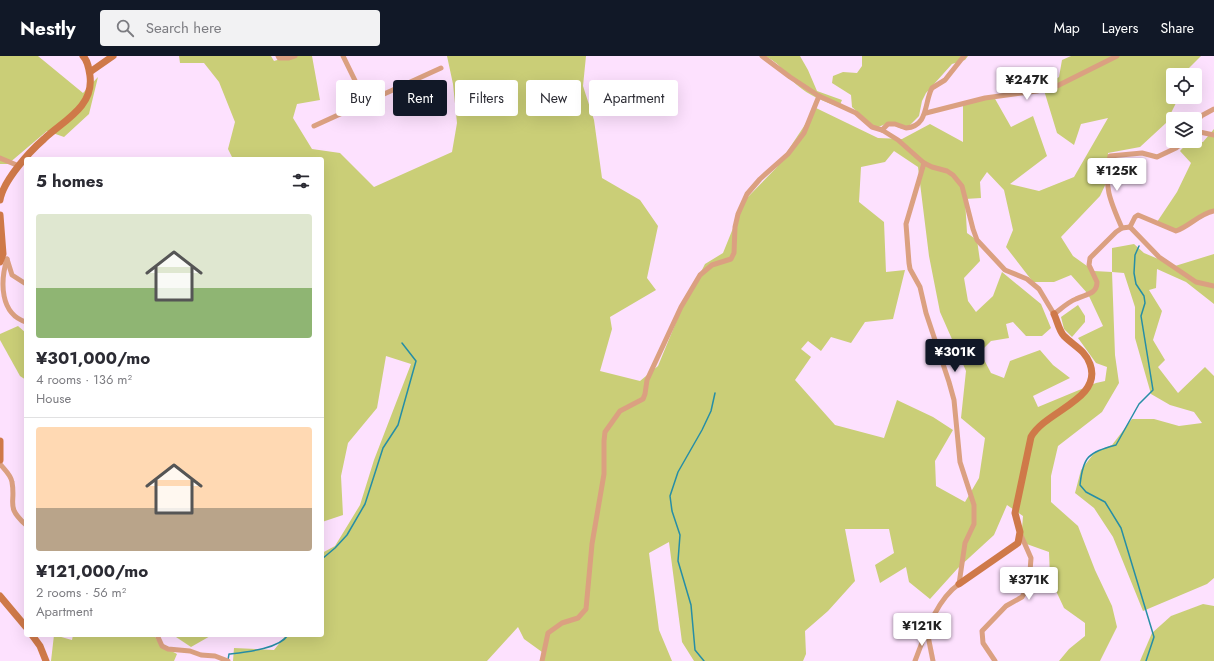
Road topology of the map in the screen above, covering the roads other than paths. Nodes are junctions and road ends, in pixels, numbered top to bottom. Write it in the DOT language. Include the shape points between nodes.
graph roads {
  1 [pos="84,56"];
  2 [pos="113,56"];
  3 [pos="278,56"];
  4 [pos="295,56"];
  5 [pos="343,56"];
  6 [pos="762,56"];
  7 [pos="964,56"];
  8 [pos="1117,56"];
  9 [pos="441,68"];
  10 [pos="90,72"];
  11 [pos="355,80"];
  12 [pos="385,94"];
  13 [pos="819,96"];
  14 [pos="1214,109"];
  15 [pos="926,113"];
  16 [pos="337,116"];
  17 [pos="1202,116"];
  18 [pos="314,126"];
  19 [pos="882,130"];
  20 [pos="1202,133"];
  21 [pos="1214,135"];
  22 [pos="1176,148"];
  23 [pos="27,157"];
  24 [pos="0,158"];
  25 [pos="24,160"];
  26 [pos="924,162"];
  27 [pos="19,166"];
  28 [pos="0,200"];
  29 [pos="1214,211"];
  30 [pos="0,215"];
  31 [pos="1130,227"];
  32 [pos="1122,228"];
  33 [pos="3,258"];
  34 [pos="24,283"];
  35 [pos="1214,286"];
  36 [pos="1054,314"];
  37 [pos="24,321"];
  38 [pos="0,441"];
  39 [pos="0,460"];
  40 [pos="0,464"];
  41 [pos="24,523"];
  42 [pos="1020,532"];
  43 [pos="959,584"];
  44 [pos="0,596"];
  45 [pos="24,625"];
  46 [pos="927,630"];
  47 [pos="33,637"];
  48 [pos="158,637"];
  49 [pos="226,660"];
  50 [pos="46,661"];
  51 [pos="542,661"];
  52 [pos="915,661"];
  53 [pos="933,661"];
  54 [pos="995,661"];
  1 -- 10 [label="street"];
  2 -- 10 [label="street"];
  3 -- 4 [label="street"];
  5 -- 11 [label="street"];
  6 -- 13 [label="street"];
  7 -- 15 [label="street" via="945,80 932,88"];
  8 -- 15 [label="street" via="1057,86 985,98"];
  9 -- 12 [label="street"];
  10 -- 23 [label="street" via="91,82 85,102"];
  13 -- 19 [label="street" via="856,113 872,127"];
  13 -- 51 [label="street" via="804,133 788,154 747,194 738,214 734,253 731,259 707,268 691,289 647,380 643,399 620,411 608,426 604,441 604,474 592,544 586,609 578,618 562,623 548,633"];
  14 -- 17 [label="street"];
  15 -- 19 [label="street" via="910,128 888,124"];
  16 -- 18 [label="street"];
  19 -- 26 [label="street"];
  20 -- 21 [label="street"];
  22 -- 32 [label="street" via="1157,157 1142,153 1110,156 1107,185 1110,200"];
  24 -- 27 [label="street"];
  25 -- 27 [label="street"];
  26 -- 36 [label="street" via="947,171 958,180 964,192 977,240 1005,270 1027,279 1039,289"];
  26 -- 43 [label="street" via="908,217 907,236 910,269 920,287 954,400 960,462 974,505 974,524 965,543"];
  27 -- 28 [label="street"];
  29 -- 31 [label="street" via="1204,213 1176,231 1138,215"];
  30 -- 33 [label="street"];
  31 -- 32 [label="street"];
  31 -- 35 [label="street" via="1159,257 1196,282"];
  32 -- 36 [label="street" via="1090,258 1089,265 1098,282 1095,290 1091,294 1076,298"];
  33 -- 34 [label="street" via="12,275"];
  33 -- 37 [label="street" via="1,288 4,301 9,312"];
  36 -- 42 [label="street" via="1064,336 1085,354 1092,369 1092,377 1086,392 1050,417 1031,437 1015,513"];
  38 -- 39 [label="street"];
  40 -- 41 [label="street" via="12,482 12,505 16,516"];
  42 -- 43 [label="street" via="1018,543"];
  42 -- 54 [label="street" via="1031,558 1029,585 1022,597 1006,606 982,631 983,643"];
  43 -- 46 [label="street" via="949,592"];
  44 -- 45 [label="street"];
  46 -- 52 [label="street"];
  46 -- 53 [label="street"];
  47 -- 50 [label="street"];
  48 -- 49 [label="street" via="162,646 168,649 190,651"];
}
